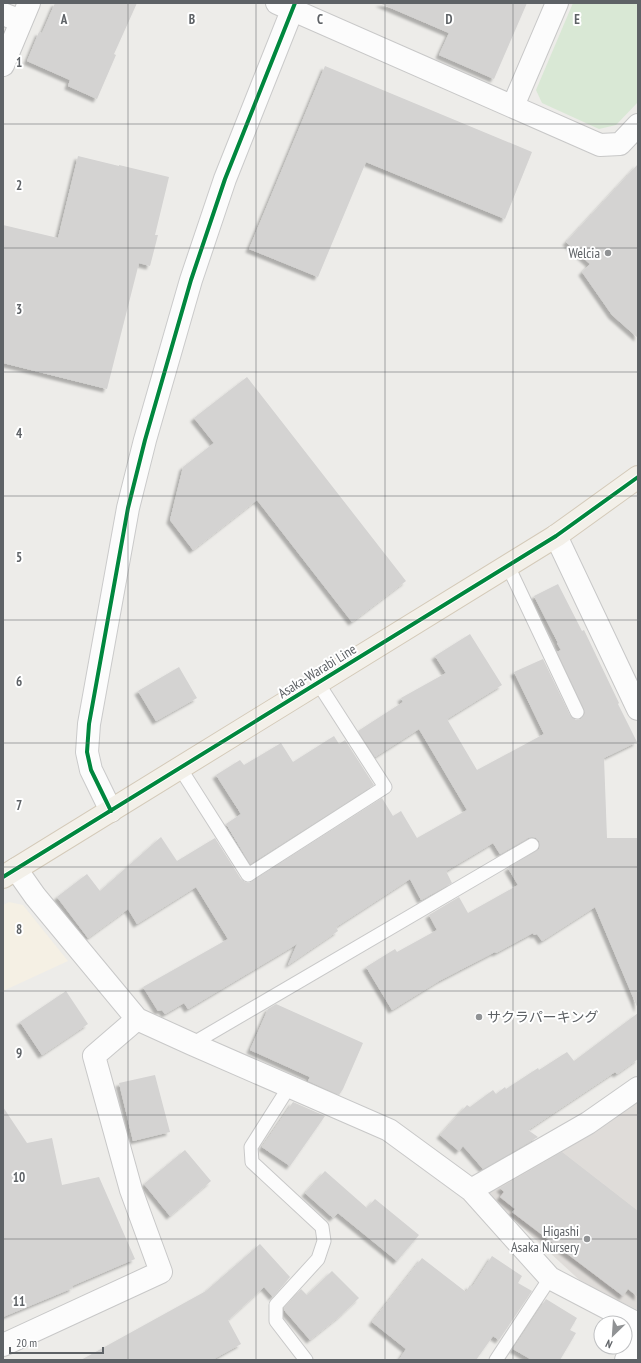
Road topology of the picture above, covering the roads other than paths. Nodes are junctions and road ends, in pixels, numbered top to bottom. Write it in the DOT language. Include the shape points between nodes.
graph roads {
  1 [pos="557,3"];
  2 [pos="288,5"];
  3 [pos="17,13"];
  4 [pos="3,65"];
  5 [pos="513,106"];
  6 [pos="638,125"];
  7 [pos="638,477"];
  8 [pos="556,536"];
  9 [pos="508,566"];
  10 [pos="318,683"];
  11 [pos="638,709"];
  12 [pos="577,712"];
  13 [pos="180,768"];
  14 [pos="111,811"];
  15 [pos="532,845"];
  16 [pos="9,873"];
  17 [pos="137,1019"];
  18 [pos="192,1044"];
  19 [pos="289,1086"];
  20 [pos="638,1088"];
  21 [pos="471,1190"];
  22 [pos="550,1278"];
  23 [pos="638,1324"];
  24 [pos="638,1336"];
  25 [pos="3,1345"];
  26 [pos="306,1360"];
  27 [pos="496,1360"];
  28 [pos="626,1360"];
  1 -- 5 [label="street"];
  2 -- 5 [label="street"];
  2 -- 14 [label="street" via="225,179 189,288 128,508 89,724 87,752 91,770"];
  3 -- 4 [label="street"];
  5 -- 6 [label="street" via="600,145 620,144"];
  7 -- 8 [label="main road, Asaka-Warabi Line"];
  8 -- 9 [label="main road, Asaka-Warabi Line"];
  8 -- 11 [label="street"];
  9 -- 10 [label="main road, Asaka-Warabi Line"];
  9 -- 12 [label="lane"];
  10 -- 13 [label="main road, Asaka-Warabi Line"];
  10 -- 13 [label="lane" via="385,787 248,875"];
  13 -- 14 [label="main road, Asaka-Warabi Line"];
  14 -- 16 [label="main road, Asaka-Warabi Line"];
  15 -- 18 [label="lane"];
  16 -- 17 [label="street" via="35,896"];
  17 -- 18 [label="street"];
  17 -- 25 [label="street" via="94,1056 131,1190 161,1272"];
  18 -- 19 [label="street"];
  19 -- 21 [label="street" via="389,1130"];
  19 -- 26 [label="lane" via="251,1147 252,1162 322,1227 324,1241 318,1259 276,1305 276,1321"];
  20 -- 21 [label="street" via="588,1123"];
  21 -- 22 [label="street"];
  22 -- 23 [label="street"];
  22 -- 27 [label="lane"];
  24 -- 28 [label="street"];
}
